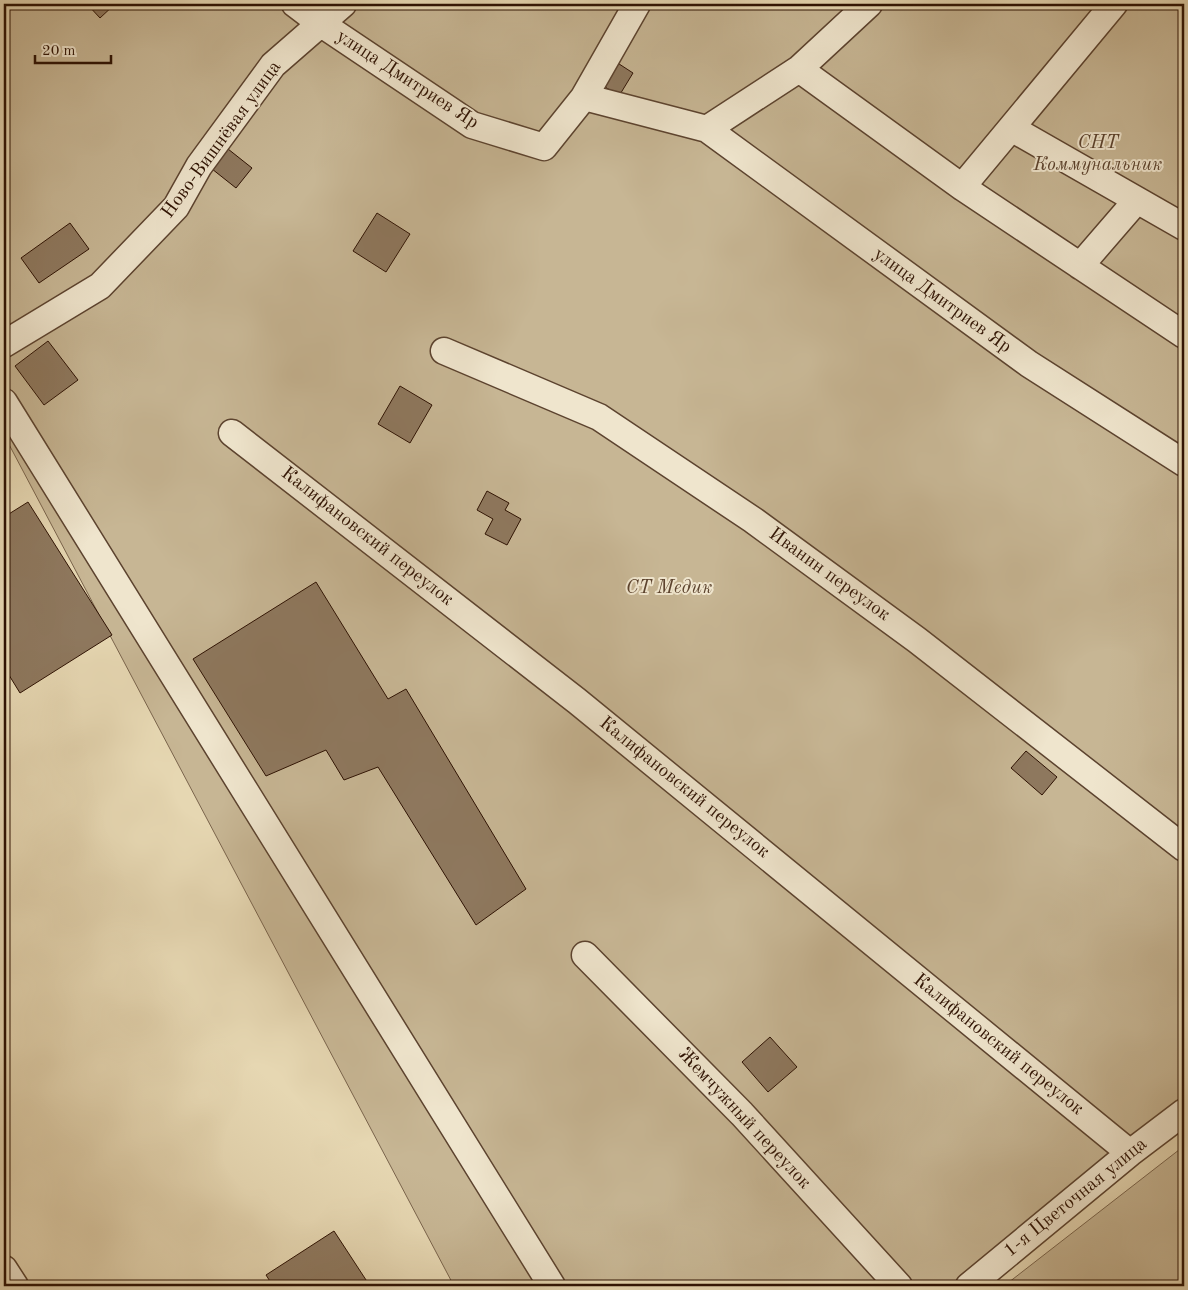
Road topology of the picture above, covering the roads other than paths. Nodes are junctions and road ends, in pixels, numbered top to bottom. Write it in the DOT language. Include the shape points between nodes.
graph roads {
  1 [pos="296,4"];
  2 [pos="342,4"];
  3 [pos="637,4"];
  4 [pos="869,4"];
  5 [pos="1114,4"];
  6 [pos="320,24"];
  7 [pos="799,69"];
  8 [pos="584,97"];
  9 [pos="1011,128"];
  10 [pos="707,129"];
  11 [pos="962,187"];
  12 [pos="1137,200"];
  13 [pos="1184,227"];
  14 [pos="1080,266"];
  15 [pos="1184,335"];
  16 [pos="4,344"];
  17 [pos="444,351"];
  18 [pos="4,402"];
  19 [pos="232,432"];
  20 [pos="1184,463"];
  21 [pos="1184,848"];
  22 [pos="585,955"];
  23 [pos="1184,1112"];
  24 [pos="1130,1152"];
  25 [pos="4,1269"];
  26 [pos="975,1285"];
  27 [pos="14,1286"];
  28 [pos="552,1286"];
  29 [pos="899,1286"];
  1 -- 6 [label="street, улица Дмитриев Яр"];
  2 -- 6 [label="street, Ново-Вишнёвая улица"];
  3 -- 8 [label="street"];
  4 -- 7 [label="street"];
  5 -- 9 [label="street"];
  6 -- 8 [label="street, улица Дмитриев Яр" via="472,125 544,147"];
  6 -- 16 [label="street, Ново-Вишнёвая улица" via="273,66 199,166 176,207 100,286"];
  7 -- 10 [label="street"];
  7 -- 11 [label="street"];
  8 -- 10 [label="street, улица Дмитриев Яр"];
  9 -- 11 [label="street"];
  9 -- 12 [label="street"];
  10 -- 20 [label="street, улица Дмитриев Яр" via="1029,364"];
  11 -- 14 [label="street"];
  12 -- 13 [label="street"];
  12 -- 14 [label="street"];
  14 -- 15 [label="street"];
  17 -- 21 [label="street, Иванин переулок" via="600,417 753,520 917,640"];
  18 -- 28 [label="street"];
  19 -- 24 [label="street, Калифановский переулок" via="577,701"];
  22 -- 29 [label="street, Жемчужный переулок" via="742,1114"];
  23 -- 24 [label="street, 1-я Цветочная улица"];
  24 -- 26 [label="street, 1-я Цветочная улица"];
  25 -- 27 [label="street"];
}
